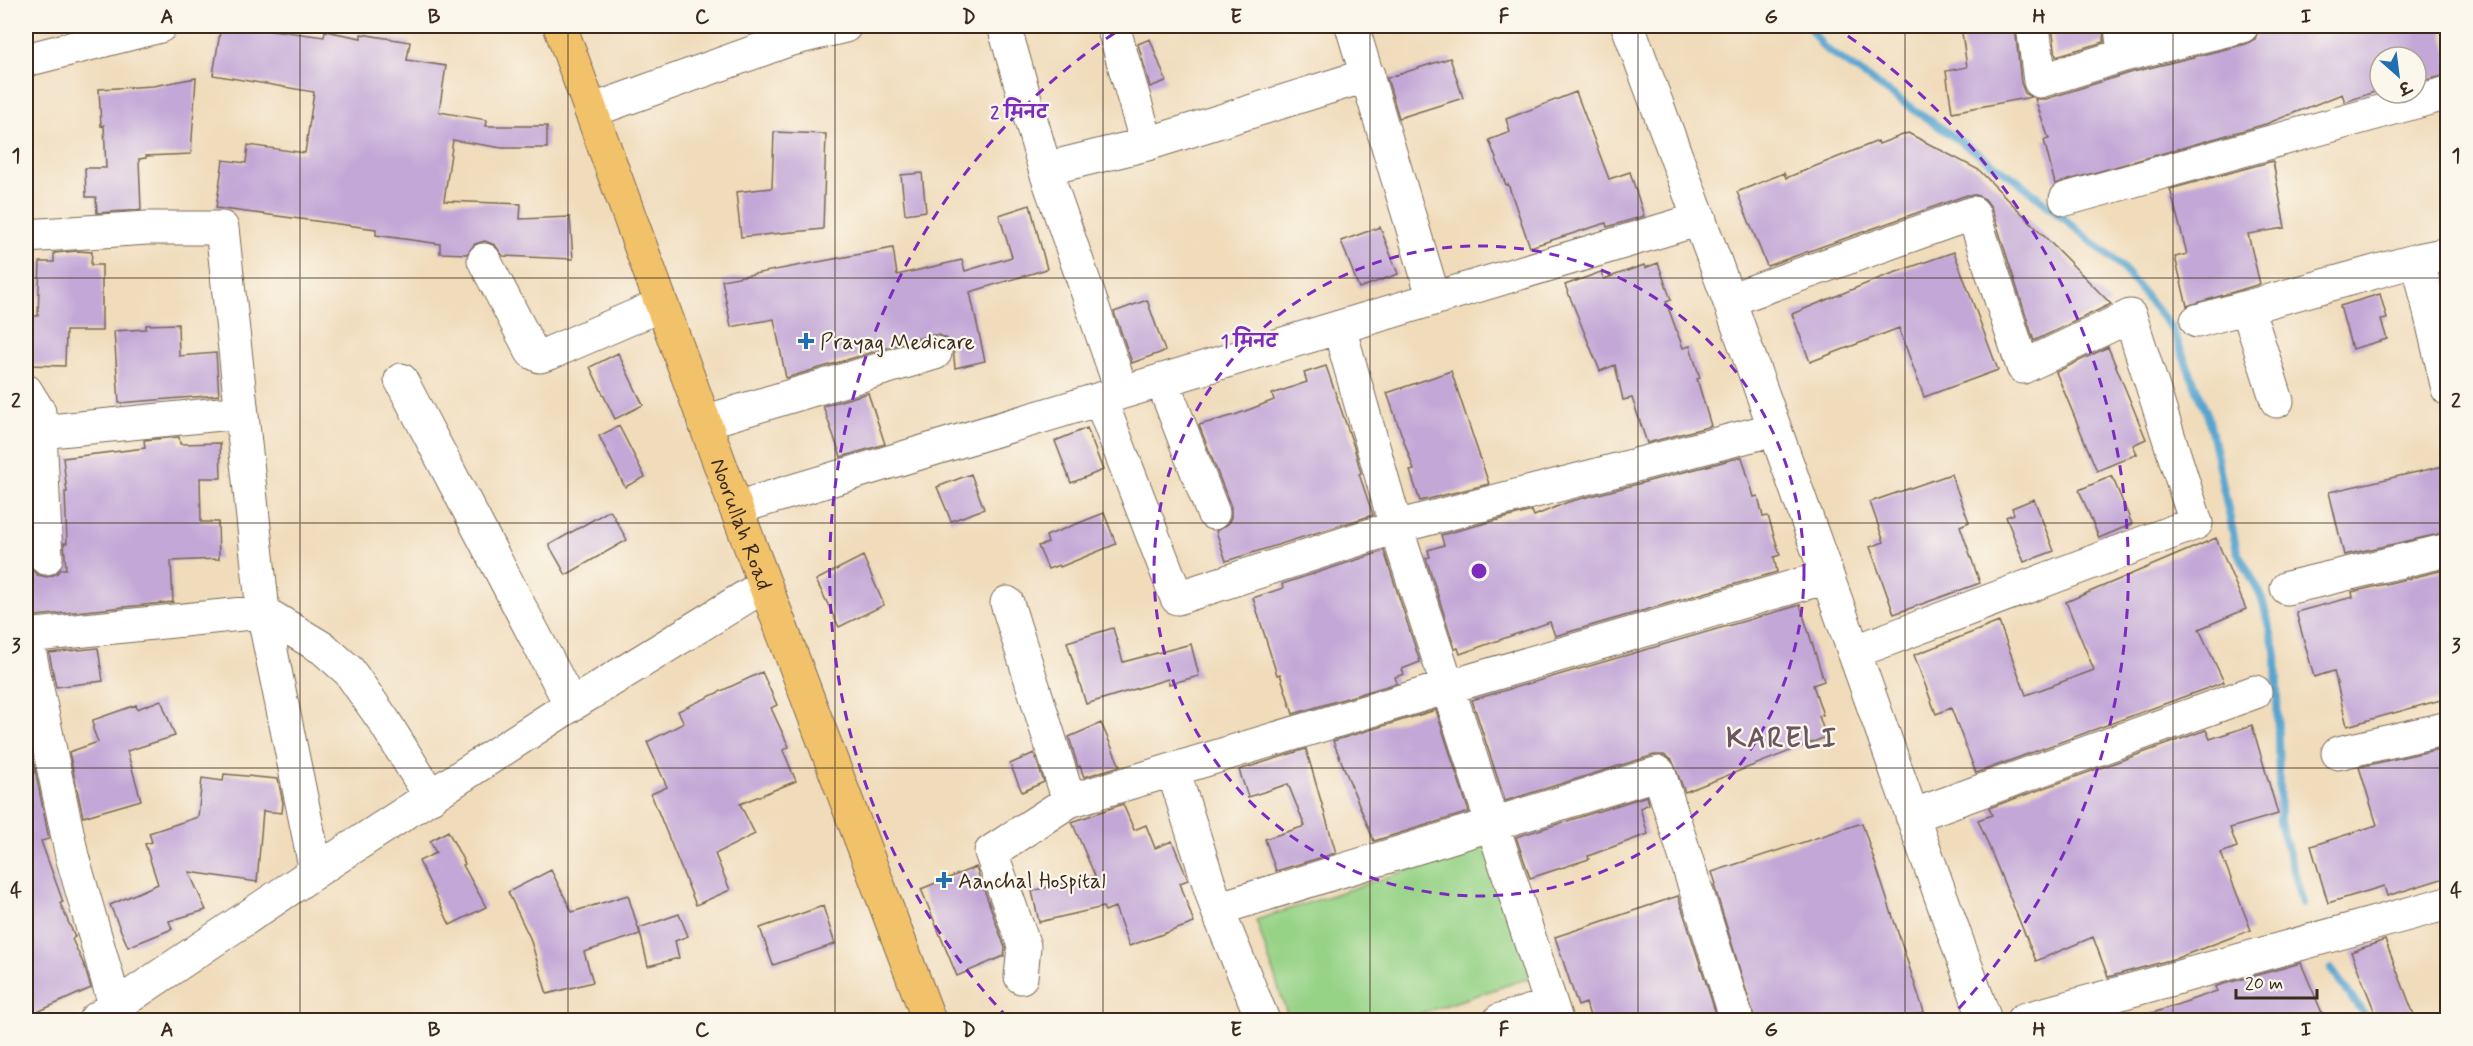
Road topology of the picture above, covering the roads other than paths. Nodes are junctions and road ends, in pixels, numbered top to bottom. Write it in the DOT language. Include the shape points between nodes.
graph roads {
  1 [pos="160,26"];
  2 [pos="560,26"];
  3 [pos="845,26"];
  4 [pos="1004,26"];
  5 [pos="1353,26"];
  6 [pos="1628,26"];
  7 [pos="2033,26"];
  8 [pos="2242,26"];
  9 [pos="1120,27"];
  10 [pos="2122,40"];
  11 [pos="26,60"];
  12 [pos="1368,75"];
  13 [pos="2448,93"];
  14 [pos="591,111"];
  15 [pos="1147,144"];
  16 [pos="1045,169"];
  17 [pos="2066,199"];
  18 [pos="1700,219"];
  19 [pos="26,236"];
  20 [pos="2433,257"];
  21 [pos="484,260"];
  22 [pos="1434,299"];
  23 [pos="1729,300"];
  24 [pos="661,305"];
  25 [pos="2247,307"];
  26 [pos="2197,321"];
  27 [pos="1339,327"];
  28 [pos="935,353"];
  29 [pos="401,380"];
  30 [pos="1162,380"];
  31 [pos="2448,389"];
  32 [pos="26,391"];
  33 [pos="1111,395"];
  34 [pos="2277,401"];
  35 [pos="241,412"];
  36 [pos="704,422"];
  37 [pos="1775,429"];
  38 [pos="40,432"];
  39 [pos="736,508"];
  40 [pos="1213,513"];
  41 [pos="1396,527"];
  42 [pos="2448,550"];
  43 [pos="46,558"];
  44 [pos="1827,577"];
  45 [pos="765,585"];
  46 [pos="2287,588"];
  47 [pos="1007,603"];
  48 [pos="263,612"];
  49 [pos="26,636"];
  50 [pos="1854,652"];
  51 [pos="1448,687"];
  52 [pos="2255,692"];
  53 [pos="571,705"];
  54 [pos="2448,728"];
  55 [pos="2338,753"];
  56 [pos="1173,770"];
  57 [pos="431,797"];
  58 [pos="1069,801"];
  59 [pos="1912,816"];
  60 [pos="1494,823"];
  61 [pos="316,871"];
  62 [pos="2448,903"];
  63 [pos="1217,909"];
  64 [pos="1022,977"];
  65 [pos="105,1013"];
  66 [pos="1553,1013"];
  67 [pos="929,1020"];
  68 [pos="1263,1020"];
  69 [pos="1500,1020"];
  70 [pos="1737,1020"];
  71 [pos="1985,1020"];
  72 [pos="2023,1020"];
  1 -- 11 [label="street"];
  2 -- 14 [label="main road, Noorullah Road"];
  3 -- 14 [label="street" via="788,40"];
  4 -- 16 [label="street"];
  5 -- 12 [label="street"];
  6 -- 18 [label="street"];
  7 -- 10 [label="street" via="2040,81"];
  8 -- 10 [label="street"];
  9 -- 15 [label="street"];
  12 -- 15 [label="street"];
  12 -- 22 [label="street"];
  13 -- 17 [label="street"];
  14 -- 24 [label="main road, Noorullah Road"];
  15 -- 16 [label="street"];
  16 -- 33 [label="street"];
  18 -- 22 [label="street"];
  18 -- 23 [label="street"];
  19 -- 35 [label="street" via="147,228 222,228"];
  20 -- 25 [label="street"];
  20 -- 31 [label="street"];
  21 -- 24 [label="street" via="532,352 540,356"];
  22 -- 27 [label="street"];
  23 -- 37 [label="street"];
  23 -- 50 [label="street" via="1973,213 2023,368 2130,316 2196,523"];
  24 -- 36 [label="main road, Noorullah Road"];
  25 -- 26 [label="street"];
  25 -- 34 [label="street"];
  27 -- 30 [label="street"];
  27 -- 41 [label="street"];
  28 -- 36 [label="street"];
  29 -- 53 [label="street"];
  30 -- 33 [label="street"];
  30 -- 40 [label="street"];
  32 -- 38 [label="street" via="39,412"];
  33 -- 39 [label="street"];
  33 -- 41 [label="street" via="1177,598"];
  35 -- 38 [label="street"];
  35 -- 48 [label="street"];
  36 -- 39 [label="main road, Noorullah Road"];
  37 -- 41 [label="street"];
  37 -- 44 [label="street"];
  38 -- 43 [label="street"];
  39 -- 45 [label="main road, Noorullah Road"];
  41 -- 51 [label="street"];
  42 -- 46 [label="street"];
  44 -- 50 [label="street"];
  44 -- 51 [label="street"];
  45 -- 53 [label="street"];
  45 -- 67 [label="main road, Noorullah Road"];
  47 -- 58 [label="street"];
  48 -- 49 [label="street"];
  48 -- 57 [label="street" via="324,648 349,670"];
  48 -- 61 [label="street"];
  49 -- 65 [label="street"];
  50 -- 59 [label="street"];
  51 -- 56 [label="street"];
  51 -- 60 [label="street"];
  52 -- 59 [label="street"];
  53 -- 57 [label="street"];
  54 -- 55 [label="street"];
  56 -- 58 [label="street"];
  56 -- 63 [label="street"];
  57 -- 61 [label="street"];
  58 -- 64 [label="street" via="991,852 1024,946"];
  59 -- 71 [label="street"];
  60 -- 63 [label="street"];
  60 -- 66 [label="street"];
  60 -- 70 [label="street" via="1659,773"];
  61 -- 65 [label="street"];
  62 -- 72 [label="street"];
  63 -- 68 [label="street"];
  66 -- 69 [label="street"];
}
